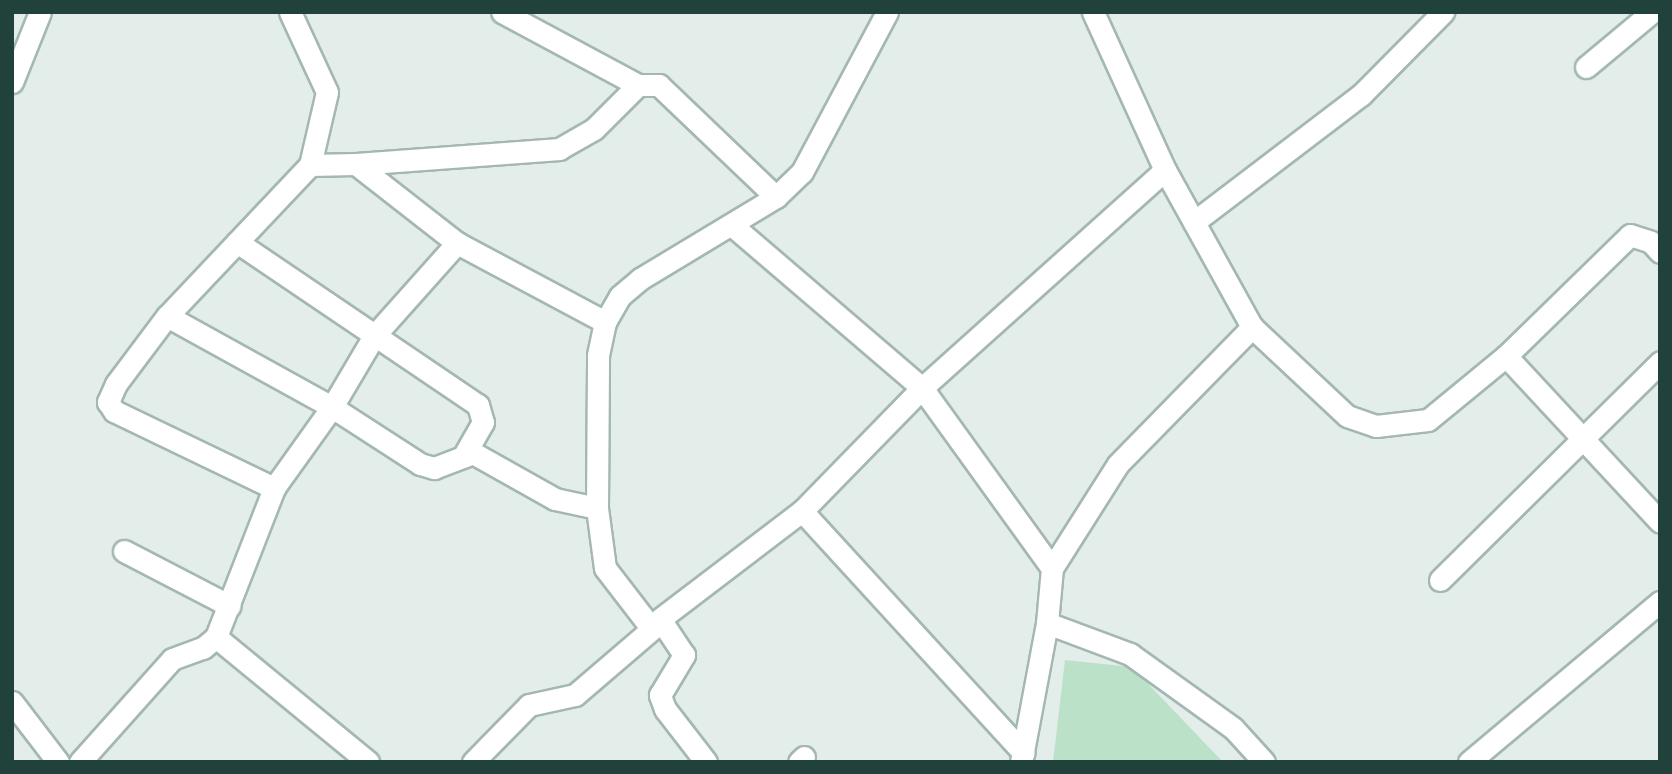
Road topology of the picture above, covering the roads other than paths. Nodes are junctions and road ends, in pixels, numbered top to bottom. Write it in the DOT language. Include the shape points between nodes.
graph roads {
  1 [pos="40,12"];
  2 [pos="290,12"];
  3 [pos="502,12"];
  4 [pos="1443,12"];
  5 [pos="1652,12"];
  6 [pos="881,15"];
  7 [pos="1102,17"];
  8 [pos="1586,67"];
  9 [pos="12,82"];
  10 [pos="638,85"];
  11 [pos="356,164"];
  12 [pos="310,165"];
  13 [pos="1166,170"];
  14 [pos="776,197"];
  15 [pos="1194,222"];
  16 [pos="733,226"];
  17 [pos="237,243"];
  18 [pos="457,243"];
  19 [pos="1660,252"];
  20 [pos="167,316"];
  21 [pos="605,322"];
  22 [pos="1252,327"];
  23 [pos="373,336"];
  24 [pos="1506,356"];
  25 [pos="1660,362"];
  26 [pos="922,388"];
  27 [pos="332,407"];
  28 [pos="1583,437"];
  29 [pos="463,457"];
  30 [pos="274,488"];
  31 [pos="597,508"];
  32 [pos="802,510"];
  33 [pos="1660,522"];
  34 [pos="124,551"];
  35 [pos="1052,568"];
  36 [pos="1440,580"];
  37 [pos="1660,602"];
  38 [pos="230,606"];
  39 [pos="1047,622"];
  40 [pos="656,624"];
  41 [pos="216,636"];
  42 [pos="12,702"];
  43 [pos="1022,758"];
  44 [pos="58,762"];
  45 [pos="80,762"];
  46 [pos="368,762"];
  47 [pos="472,762"];
  48 [pos="706,762"];
  49 [pos="1265,762"];
  50 [pos="1469,762"];
  1 -- 9 [label="street"];
  2 -- 12 [label="street" via="327,92"];
  3 -- 10 [label="street"];
  4 -- 15 [label="street" via="1361,95"];
  5 -- 8 [label="street"];
  6 -- 14 [label="street" via="802,172"];
  7 -- 13 [label="street"];
  10 -- 11 [label="street" via="594,129 559,149"];
  10 -- 14 [label="street" via="659,85"];
  11 -- 12 [label="street"];
  11 -- 18 [label="street"];
  12 -- 17 [label="street"];
  13 -- 15 [label="street"];
  13 -- 26 [label="street"];
  14 -- 16 [label="street"];
  15 -- 22 [label="street"];
  16 -- 21 [label="street" via="640,279 621,296"];
  16 -- 26 [label="street"];
  17 -- 20 [label="street"];
  17 -- 23 [label="street"];
  18 -- 21 [label="street"];
  18 -- 23 [label="street"];
  19 -- 24 [label="street" via="1651,242 1630,235"];
  20 -- 27 [label="street"];
  20 -- 30 [label="street" via="116,384 108,402 114,411"];
  21 -- 31 [label="street" via="598,355"];
  22 -- 24 [label="street" via="1347,416 1376,426 1428,420"];
  22 -- 35 [label="street" via="1118,464"];
  23 -- 27 [label="street"];
  23 -- 29 [label="street" via="483,411 484,422"];
  24 -- 28 [label="street"];
  25 -- 28 [label="street"];
  26 -- 32 [label="street"];
  26 -- 35 [label="street"];
  27 -- 29 [label="street" via="420,464 434,468"];
  27 -- 30 [label="street"];
  28 -- 33 [label="street"];
  28 -- 36 [label="street"];
  29 -- 31 [label="street" via="473,453 487,457 555,499"];
  30 -- 38 [label="street"];
  31 -- 40 [label="street" via="605,568"];
  32 -- 40 [label="street"];
  32 -- 43 [label="street"];
  34 -- 38 [label="street"];
  35 -- 39 [label="street"];
  37 -- 50 [label="street"];
  38 -- 41 [label="street"];
  39 -- 43 [label="street"];
  39 -- 49 [label="street" via="1130,654 1233,727"];
  40 -- 47 [label="street" via="575,695 529,705"];
  40 -- 48 [label="street" via="684,655 660,695 665,709"];
  41 -- 45 [label="street" via="203,648 172,659"];
  41 -- 46 [label="street"];
  42 -- 44 [label="street"];
}
